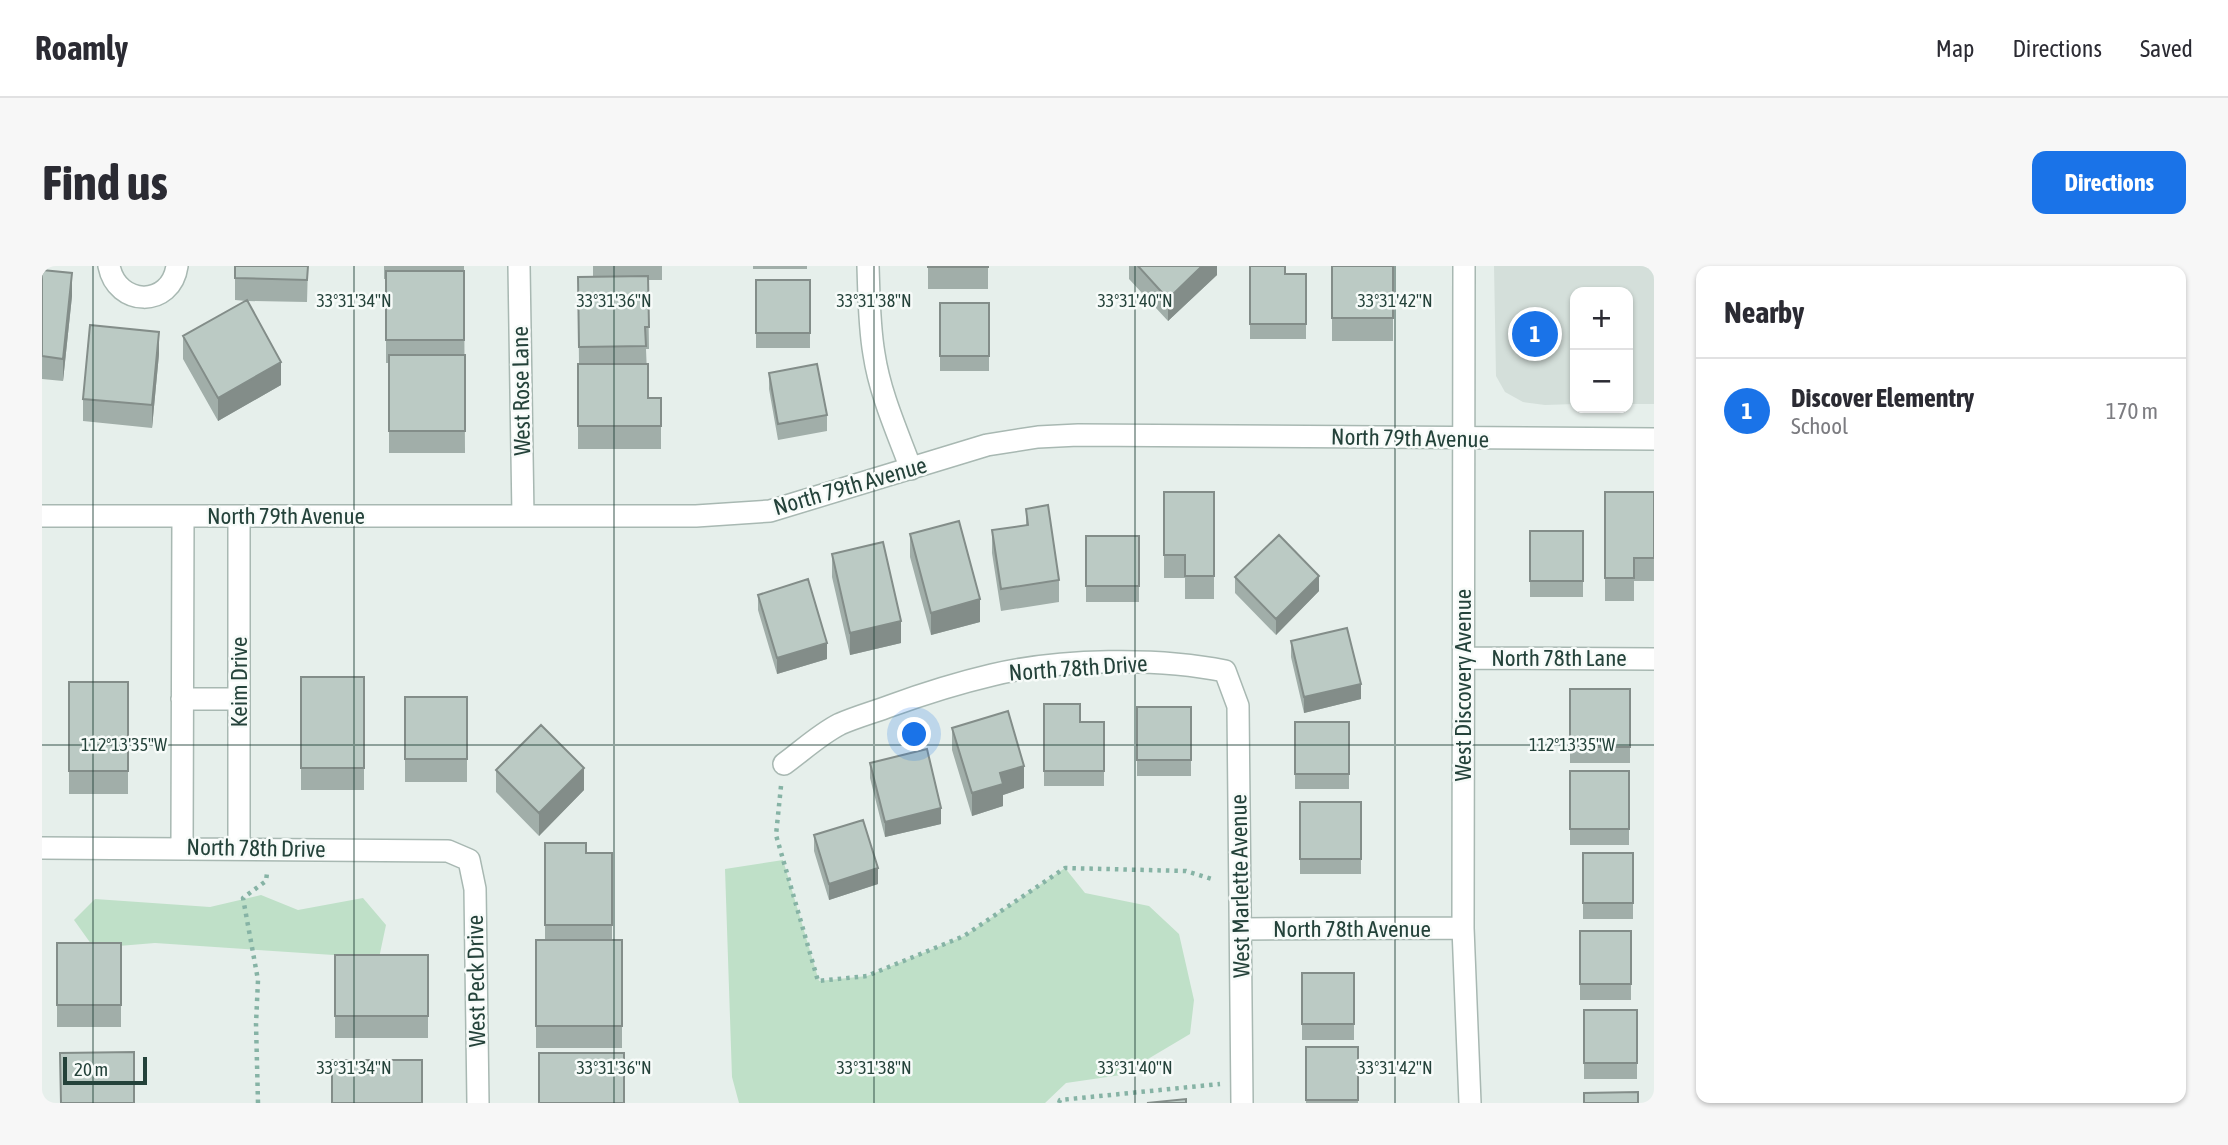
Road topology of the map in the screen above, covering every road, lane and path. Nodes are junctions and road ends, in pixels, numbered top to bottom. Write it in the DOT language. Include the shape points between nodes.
graph roads {
  1 [pos="108,266"];
  2 [pos="177,266"];
  3 [pos="519,266"];
  4 [pos="868,266"];
  5 [pos="1464,266"];
  6 [pos="1464,439"];
  7 [pos="1654,439"];
  8 [pos="911,469"];
  9 [pos="42,516"];
  10 [pos="183,516"];
  11 [pos="239,516"];
  12 [pos="523,516"];
  13 [pos="1464,658"];
  14 [pos="1654,659"];
  15 [pos="1225,671"];
  16 [pos="182,699"];
  17 [pos="239,699"];
  18 [pos="784,764"];
  19 [pos="42,848"];
  20 [pos="182,848"];
  21 [pos="239,848"];
  22 [pos="267,848"];
  23 [pos="469,859"];
  24 [pos="1240,888"];
  25 [pos="1463,928"];
  26 [pos="1241,929"];
  27 [pos="1242,1093"];
  28 [pos="258,1103"];
  29 [pos="478,1103"];
  30 [pos="1059,1103"];
  31 [pos="1469,1103"];
  1 -- 2 [label="street" via="124,292 146,298 166,289"];
  3 -- 12 [label="street, West Rose Lane"];
  4 -- 8 [label="street" via="874,355 884,399"];
  5 -- 6 [label="street, West Discovery Avenue"];
  6 -- 7 [label="street, North 79th Avenue"];
  6 -- 8 [label="street, North 79th Avenue" via="1038,437 987,445"];
  6 -- 13 [label="street, West Discovery Avenue"];
  8 -- 12 [label="street, North 79th Avenue" via="770,511 696,516"];
  9 -- 10 [label="street, North 79th Avenue"];
  10 -- 11 [label="street, North 79th Avenue"];
  10 -- 16 [label="street"];
  11 -- 12 [label="street, North 79th Avenue"];
  11 -- 17 [label="street, Keim Drive"];
  13 -- 14 [label="street, North 78th Lane"];
  13 -- 25 [label="street, West Discovery Avenue"];
  15 -- 18 [label="street, North 78th Drive" via="1193,664 1126,662 1026,668 991,675 839,725"];
  15 -- 24 [label="street, West Marlette Avenue" via="1238,706"];
  16 -- 17 [label="street"];
  16 -- 20 [label="street"];
  17 -- 21 [label="street, Keim Drive"];
  18 -- 24 [label="path" via="776,835 818,981 867,976 964,936 1065,868 1186,871"];
  19 -- 20 [label="street, North 78th Drive"];
  20 -- 21 [label="street, North 78th Drive"];
  21 -- 22 [label="street, North 78th Drive"];
  22 -- 23 [label="street, North 78th Drive" via="448,851"];
  22 -- 28 [label="path" via="266,881 243,898 258,980"];
  23 -- 29 [label="street, West Peck Drive" via="475,889"];
  24 -- 26 [label="street, West Marlette Avenue"];
  25 -- 26 [label="street, North 78th Avenue"];
  25 -- 31 [label="street, West Discovery Avenue"];
  26 -- 27 [label="street, West Marlette Avenue"];
  27 -- 30 [label="path"];
}
